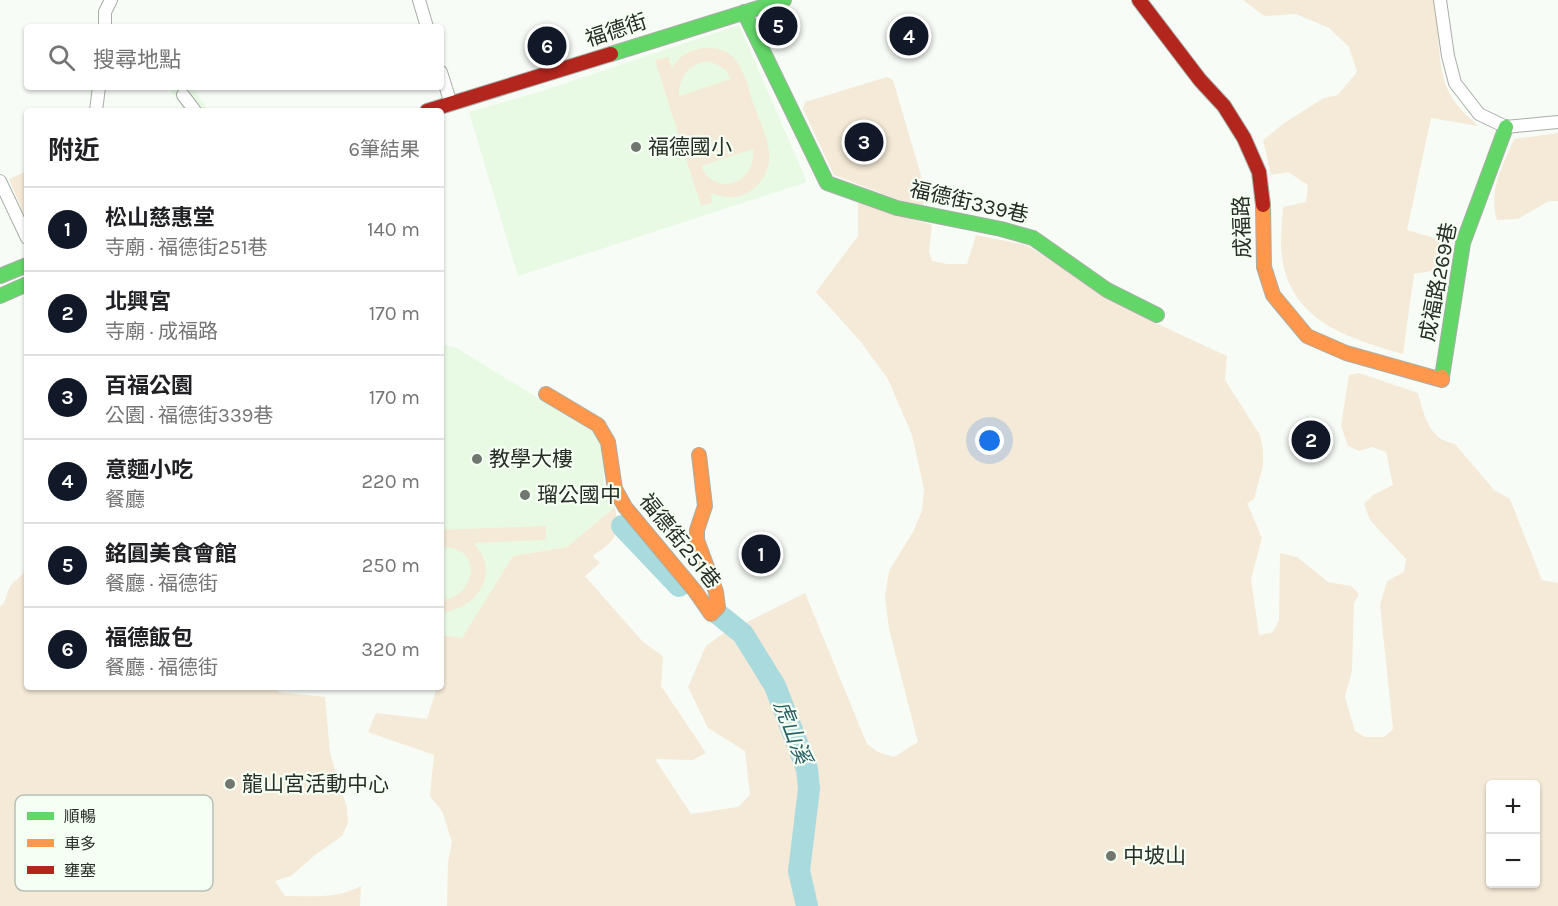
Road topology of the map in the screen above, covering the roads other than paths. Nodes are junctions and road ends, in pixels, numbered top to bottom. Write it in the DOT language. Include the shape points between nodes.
graph roads {
  1 [pos="111,0"];
  2 [pos="419,0"];
  3 [pos="784,0"];
  4 [pos="1138,0"];
  5 [pos="1440,0"];
  6 [pos="744,12"];
  7 [pos="105,24"];
  8 [pos="426,24"];
  9 [pos="444,82"];
  10 [pos="99,90"];
  11 [pos="183,95"];
  12 [pos="451,104"];
  13 [pos="96,108"];
  14 [pos="193,108"];
  15 [pos="437,108"];
  16 [pos="1558,122"];
  17 [pos="1506,127"];
  18 [pos="0,181"];
  19 [pos="24,232"];
  20 [pos="24,266"];
  21 [pos="0,276"];
  22 [pos="24,285"];
  23 [pos="0,296"];
  24 [pos="1157,315"];
  25 [pos="1442,380"];
  26 [pos="546,394"];
  27 [pos="699,454"];
  1 -- 7 [label="street"];
  2 -- 8 [label="street"];
  3 -- 6 [label="street, 福德街"];
  4 -- 25 [label="street, 成福路" via="1224,106 1248,147 1259,172 1264,267 1273,295 1307,336 1346,353"];
  5 -- 17 [label="street" via="1455,83 1479,114"];
  6 -- 12 [label="street, 福德街"];
  6 -- 24 [label="street, 福德街339巷" via="827,183 897,208 1033,238 1107,290"];
  9 -- 12 [label="street"];
  10 -- 13 [label="street"];
  11 -- 14 [label="street"];
  12 -- 15 [label="street, 福德街"];
  16 -- 17 [label="street"];
  17 -- 25 [label="street, 成福路269巷" via="1463,243"];
  18 -- 19 [label="street"];
  20 -- 21 [label="street"];
  22 -- 23 [label="street"];
  26 -- 27 [label="street, 福德街251巷" via="598,425 608,442 615,489 625,507 711,614 718,607 716,592 697,540 705,506"];
}
